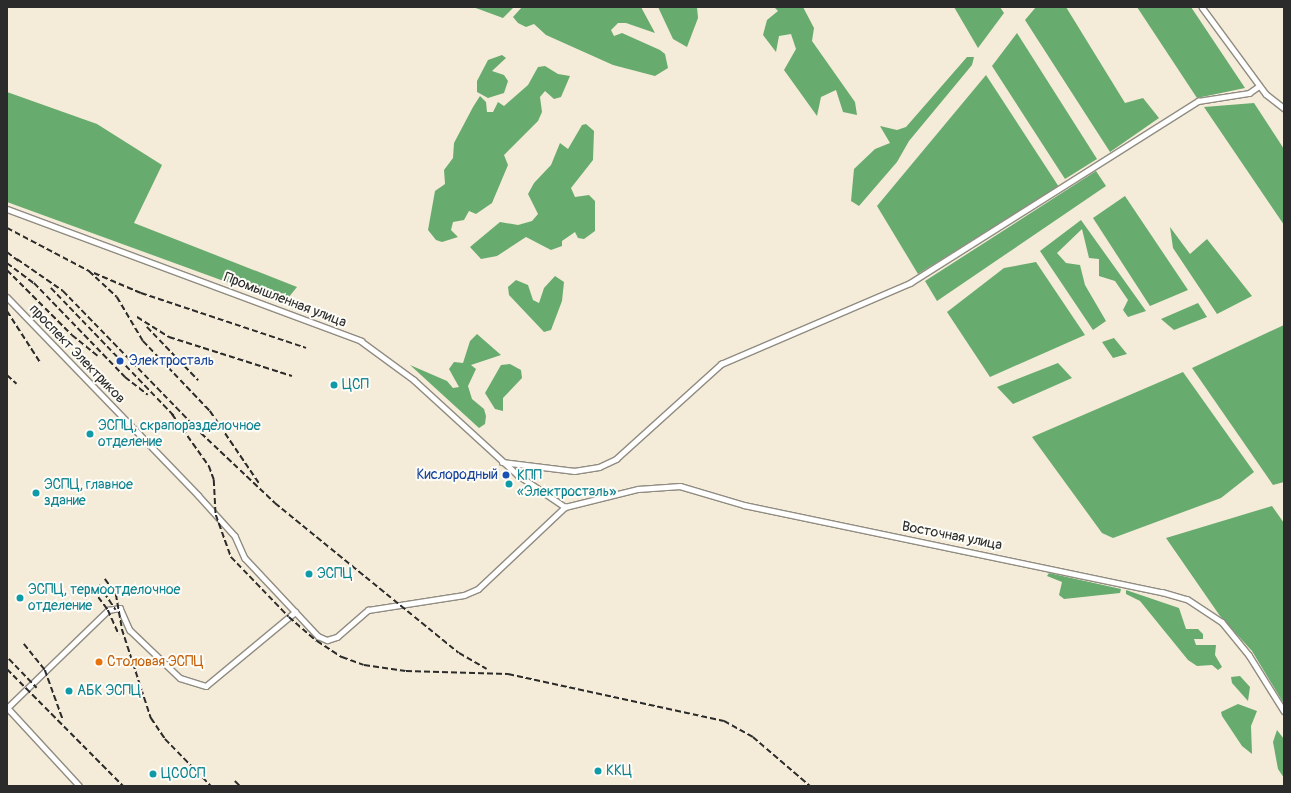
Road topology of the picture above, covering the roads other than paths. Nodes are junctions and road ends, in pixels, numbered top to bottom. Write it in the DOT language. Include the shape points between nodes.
graph roads {
  1 [pos="1202,7"];
  2 [pos="1259,86"];
  3 [pos="1284,108"];
  4 [pos="7,209"];
  5 [pos="7,297"];
  6 [pos="502,462"];
  7 [pos="565,507"];
  8 [pos="295,612"];
  9 [pos="7,708"];
  10 [pos="1284,711"];
  11 [pos="79,786"];
  1 -- 2 [label="street"];
  2 -- 3 [label="street"];
  2 -- 6 [label="street" via="1249,94 1198,100 910,283 721,364 616,459 599,467 574,471"];
  4 -- 6 [label="street, Промышленная улица" via="361,341 414,380"];
  5 -- 8 [label="street, проспект Электриков" via="210,507 236,536 245,558"];
  6 -- 7 [label="street, Промышленная улица"];
  7 -- 8 [label="street, проспект Электриков" via="489,580 464,595 368,610 337,637 327,640 318,636"];
  7 -- 10 [label="street, Восточная улица" via="638,489 680,486 744,505 1187,599 1222,622 1249,655"];
  8 -- 9 [label="street" via="206,686 180,678 165,666 130,630 120,608 114,607"];
  9 -- 11 [label="street"];
}
